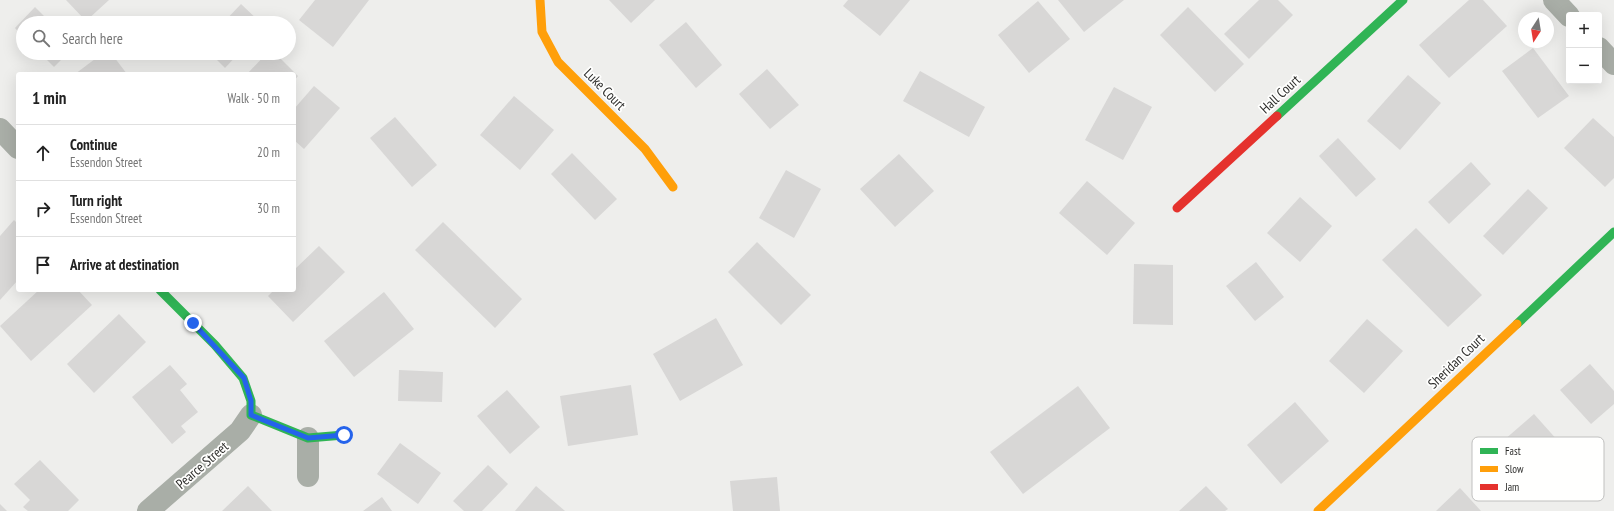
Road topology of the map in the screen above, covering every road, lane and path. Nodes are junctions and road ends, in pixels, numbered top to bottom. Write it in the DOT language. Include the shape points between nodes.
graph roads {
  1 [pos="540,0"];
  2 [pos="1403,0"];
  3 [pos="1554,0"];
  4 [pos="1566,13"];
  5 [pos="1602,51"];
  6 [pos="1614,64"];
  7 [pos="0,130"];
  8 [pos="16,146"];
  9 [pos="673,186"];
  10 [pos="1177,208"];
  11 [pos="1614,232"];
  12 [pos="162,292"];
  13 [pos="251,415"];
  14 [pos="344,435"];
  15 [pos="308,438"];
  16 [pos="308,476"];
  17 [pos="148,511"];
  18 [pos="1318,511"];
  1 -- 9 [label="street, Luke Court" via="542,32 558,62 645,149"];
  2 -- 10 [label="street, Hall Court"];
  3 -- 4 [label="street"];
  5 -- 6 [label="street"];
  7 -- 8 [label="street"];
  11 -- 18 [label="street, Sheridan Court"];
  12 -- 13 [label="street" via="215,344 244,378 251,401"];
  13 -- 15 [label="street"];
  13 -- 17 [label="street, Pearce Street" via="240,431"];
  14 -- 15 [label="street"];
  15 -- 16 [label="street"];
}
